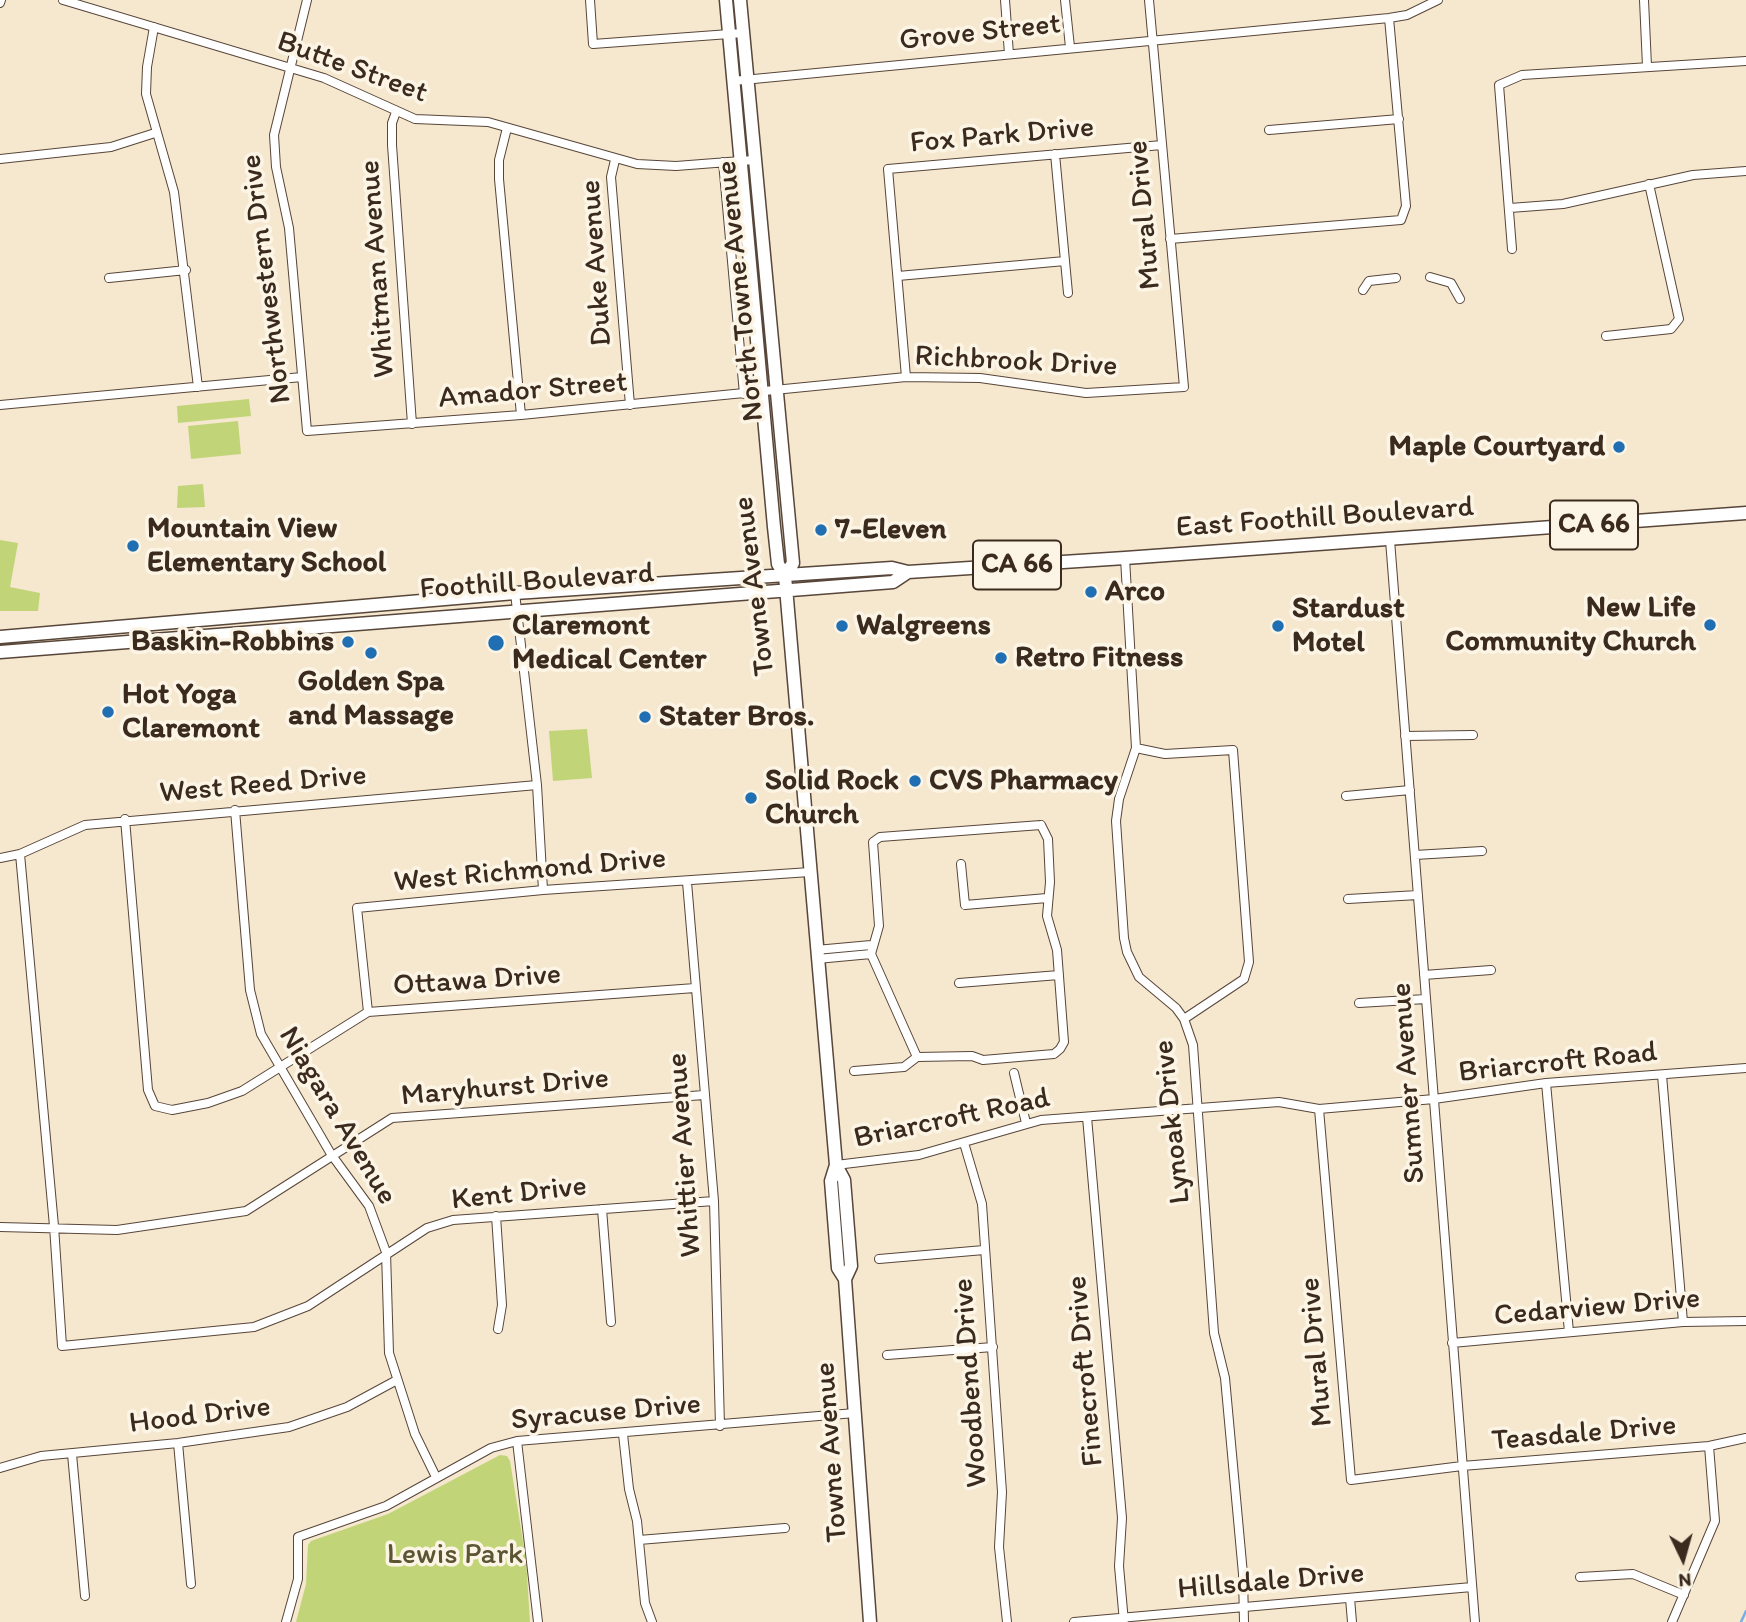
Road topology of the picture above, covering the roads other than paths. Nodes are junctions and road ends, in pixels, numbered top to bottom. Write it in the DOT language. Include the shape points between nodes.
graph roads {
  1 [pos="63,0"];
  2 [pos="307,0"];
  3 [pos="590,0"];
  4 [pos="726,0"];
  5 [pos="740,0"];
  6 [pos="1005,0"];
  7 [pos="1065,0"];
  8 [pos="1149,0"];
  9 [pos="1438,0"];
  10 [pos="1644,0"];
  11 [pos="1389,18"];
  12 [pos="155,27"];
  13 [pos="743,33"];
  14 [pos="729,34"];
  15 [pos="1152,39"];
  16 [pos="1070,47"];
  17 [pos="1009,54"];
  18 [pos="1746,61"];
  19 [pos="1647,66"];
  20 [pos="290,68"];
  21 [pos="747,79"];
  22 [pos="733,81"];
  23 [pos="396,112"];
  24 [pos="1399,119"];
  25 [pos="507,128"];
  26 [pos="1269,130"];
  27 [pos="155,133"];
  28 [pos="1162,145"];
  29 [pos="1055,154"];
  30 [pos="0,159"];
  31 [pos="615,160"];
  32 [pos="754,160"];
  33 [pos="740,161"];
  34 [pos="723,162"];
  35 [pos="1746,171"];
  36 [pos="1649,184"];
  37 [pos="1510,208"];
  38 [pos="1170,239"];
  39 [pos="1513,249"];
  40 [pos="1065,261"];
  41 [pos="186,270"];
  42 [pos="898,276"];
  43 [pos="1430,277"];
  44 [pos="109,278"];
  45 [pos="1396,278"];
  46 [pos="1363,290"];
  47 [pos="1068,293"];
  48 [pos="1460,299"];
  49 [pos="1605,336"];
  50 [pos="302,377"];
  51 [pos="906,377"];
  52 [pos="198,387"];
  53 [pos="1184,387"];
  54 [pos="776,389"];
  55 [pos="762,391"];
  56 [pos="744,394"];
  57 [pos="0,405"];
  58 [pos="630,405"];
  59 [pos="521,415"];
  60 [pos="412,424"];
  61 [pos="307,431"];
  62 [pos="1746,513"];
  63 [pos="1390,540"];
  64 [pos="1125,558"];
  65 [pos="908,572"];
  66 [pos="785,576"];
  67 [pos="786,590"];
  68 [pos="515,593"];
  69 [pos="516,610"];
  70 [pos="0,637"];
  71 [pos="0,652"];
  72 [pos="1474,734"];
  73 [pos="1405,736"];
  74 [pos="1136,748"];
  75 [pos="537,785"];
  76 [pos="1410,790"];
  77 [pos="1346,796"];
  78 [pos="235,810"];
  79 [pos="125,819"];
  80 [pos="1482,851"];
  81 [pos="20,854"];
  82 [pos="1415,855"];
  83 [pos="0,859"];
  84 [pos="961,864"];
  85 [pos="810,872"];
  86 [pos="687,882"];
  87 [pos="543,890"];
  88 [pos="1418,895"];
  89 [pos="1047,898"];
  90 [pos="1348,900"];
  91 [pos="871,949"];
  92 [pos="817,954"];
  93 [pos="1491,970"];
  94 [pos="1059,975"];
  95 [pos="1424,975"];
  96 [pos="959,983"];
  97 [pos="695,988"];
  98 [pos="1426,999"];
  99 [pos="1359,1003"];
  100 [pos="368,1012"];
  101 [pos="1184,1019"];
  102 [pos="917,1057"];
  103 [pos="279,1068"];
  104 [pos="1746,1068"];
  105 [pos="854,1071"];
  106 [pos="1014,1073"];
  107 [pos="1662,1075"];
  108 [pos="1546,1083"];
  109 [pos="705,1095"];
  110 [pos="1434,1099"];
  111 [pos="1198,1108"];
  112 [pos="1319,1108"];
  113 [pos="1087,1117"];
  114 [pos="1026,1122"];
  115 [pos="964,1143"];
  116 [pos="331,1154"];
  117 [pos="836,1165"];
  118 [pos="714,1201"];
  119 [pos="602,1209"];
  120 [pos="496,1216"];
  121 [pos="54,1226"];
  122 [pos="0,1227"];
  123 [pos="984,1250"];
  124 [pos="386,1252"];
  125 [pos="879,1259"];
  126 [pos="1746,1321"];
  127 [pos="611,1322"];
  128 [pos="1683,1322"];
  129 [pos="498,1329"];
  130 [pos="1569,1332"];
  131 [pos="1452,1343"];
  132 [pos="993,1347"];
  133 [pos="887,1355"];
  134 [pos="397,1380"];
  135 [pos="855,1413"];
  136 [pos="720,1426"];
  137 [pos="623,1434"];
  138 [pos="1746,1438"];
  139 [pos="517,1441"];
  140 [pos="178,1443"];
  141 [pos="1709,1446"];
  142 [pos="72,1454"];
  143 [pos="1462,1466"];
  144 [pos="0,1468"];
  145 [pos="436,1477"];
  146 [pos="785,1528"];
  147 [pos="639,1540"];
  148 [pos="1580,1577"];
  149 [pos="191,1584"];
  150 [pos="1472,1587"];
  151 [pos="1684,1595"];
  152 [pos="85,1596"];
  153 [pos="1350,1598"];
  154 [pos="1244,1609"];
  155 [pos="1123,1620"];
  156 [pos="286,1622"];
  157 [pos="538,1622"];
  158 [pos="652,1622"];
  159 [pos="870,1622"];
  160 [pos="1007,1622"];
  161 [pos="1074,1622"];
  162 [pos="1244,1622"];
  163 [pos="1352,1622"];
  164 [pos="1475,1622"];
  165 [pos="1672,1622"];
  1 -- 12 [label="street, Butte Street"];
  2 -- 20 [label="street, Northwestern Drive"];
  3 -- 14 [label="street" via="593,44"];
  4 -- 14 [label="main road, Towne Avenue"];
  5 -- 13 [label="main road, North Towne Avenue"];
  6 -- 17 [label="street"];
  7 -- 16 [label="street"];
  8 -- 15 [label="street, Mural Drive"];
  9 -- 11 [label="street, Grove Street"];
  10 -- 19 [label="street"];
  11 -- 15 [label="street, Grove Street"];
  11 -- 24 [label="street"];
  12 -- 20 [label="street, Butte Street"];
  12 -- 27 [label="street" via="146,94"];
  13 -- 14 [label="street"];
  13 -- 21 [label="main road, North Towne Avenue"];
  14 -- 22 [label="main road, Towne Avenue"];
  15 -- 16 [label="street, Grove Street"];
  15 -- 28 [label="street, Mural Drive"];
  16 -- 17 [label="street, Grove Street"];
  17 -- 21 [label="street, Grove Street"];
  18 -- 19 [label="street"];
  19 -- 37 [label="street" via="1522,75 1499,85"];
  20 -- 23 [label="street, Butte Street" via="341,84"];
  20 -- 50 [label="street, Northwestern Drive" via="274,151 289,228"];
  21 -- 22 [label="street, Grove Street"];
  21 -- 32 [label="main road, North Towne Avenue"];
  22 -- 33 [label="main road, Towne Avenue"];
  23 -- 25 [label="street, Butte Street"];
  23 -- 60 [label="street, Whitman Avenue" via="391,123 392,145"];
  24 -- 26 [label="street"];
  24 -- 38 [label="street" via="1406,206 1401,220"];
  25 -- 31 [label="street, Butte Street"];
  25 -- 59 [label="street" via="499,179"];
  27 -- 30 [label="street" via="111,148"];
  27 -- 41 [label="street" via="174,192"];
  28 -- 29 [label="street, Fox Park Drive"];
  28 -- 38 [label="street, Mural Drive"];
  29 -- 40 [label="street"];
  29 -- 42 [label="street, Fox Park Drive" via="888,169"];
  31 -- 34 [label="street, Butte Street" via="665,166"];
  31 -- 58 [label="street, Duke Avenue" via="611,177"];
  32 -- 33 [label="street, Butte Street"];
  32 -- 54 [label="main road, North Towne Avenue"];
  33 -- 34 [label="street, Butte Street"];
  33 -- 55 [label="main road, Towne Avenue"];
  34 -- 56 [label="street"];
  35 -- 36 [label="street"];
  36 -- 37 [label="street" via="1587,200"];
  36 -- 49 [label="street" via="1679,319 1671,329"];
  37 -- 39 [label="street"];
  38 -- 53 [label="street, Mural Drive"];
  40 -- 42 [label="street"];
  40 -- 47 [label="street"];
  41 -- 44 [label="street"];
  41 -- 52 [label="street"];
  42 -- 51 [label="street"];
  43 -- 48 [label="street" via="1451,283"];
  45 -- 46 [label="street" via="1369,281"];
  50 -- 52 [label="street"];
  50 -- 61 [label="street, Northwestern Drive"];
  51 -- 53 [label="street, Richbrook Drive" via="980,378 1086,393"];
  51 -- 54 [label="street, Richbrook Drive"];
  52 -- 57 [label="street"];
  54 -- 55 [label="street, Richbrook Drive"];
  54 -- 66 [label="main road, North Towne Avenue" via="793,563"];
  55 -- 56 [label="street, Amador Street"];
  55 -- 66 [label="main road, Towne Avenue" via="778,564"];
  56 -- 58 [label="street, Amador Street"];
  58 -- 59 [label="street, Amador Street"];
  59 -- 60 [label="street, Amador Street"];
  60 -- 61 [label="street, Amador Street"];
  62 -- 63 [label="main road, East Foothill Boulevard / CA 66"];
  63 -- 64 [label="main road, East Foothill Boulevard / CA 66"];
  63 -- 73 [label="street, Sumner Avenue"];
  64 -- 65 [label="main road, East Foothill Boulevard / CA 66"];
  64 -- 74 [label="street, Lynoak Drive"];
  65 -- 66 [label="main road, East Foothill Boulevard / CA 66" via="892,568"];
  65 -- 67 [label="main road, East Foothill Boulevard / CA 66" via="893,582"];
  66 -- 67 [label="main road, Towne Avenue"];
  66 -- 68 [label="main road, Foothill Boulevard"];
  67 -- 69 [label="main road, Foothill Boulevard"];
  67 -- 85 [label="main road, Towne Avenue"];
  68 -- 69 [label="street"];
  68 -- 70 [label="main road, Foothill Boulevard"];
  69 -- 71 [label="main road, Foothill Boulevard"];
  69 -- 75 [label="street"];
  72 -- 73 [label="street"];
  73 -- 76 [label="street, Sumner Avenue"];
  74 -- 101 [label="street, Lynoak Drive" via="1116,821 1127,952 1139,977"];
  74 -- 101 [label="street" via="1165,754 1233,750 1249,962 1244,979"];
  75 -- 78 [label="street, West Reed Drive"];
  75 -- 87 [label="street"];
  76 -- 77 [label="street"];
  76 -- 82 [label="street, Sumner Avenue"];
  78 -- 79 [label="street, West Reed Drive"];
  78 -- 103 [label="street, Niagara Avenue" via="253,1010"];
  79 -- 81 [label="street, West Reed Drive" via="85,825"];
  79 -- 103 [label="street, Ottawa Drive" via="148,1090 155,1106 172,1110 208,1103 242,1091"];
  80 -- 82 [label="street"];
  81 -- 83 [label="street, West Reed Drive"];
  81 -- 121 [label="street"];
  82 -- 88 [label="street, Sumner Avenue"];
  84 -- 89 [label="street" via="965,905"];
  85 -- 86 [label="street, West Richmond Drive"];
  85 -- 92 [label="main road, Towne Avenue"];
  86 -- 87 [label="street, West Richmond Drive"];
  86 -- 97 [label="street, Whittier Avenue"];
  87 -- 100 [label="street, West Richmond Drive" via="357,908"];
  88 -- 90 [label="street"];
  88 -- 95 [label="street, Sumner Avenue"];
  89 -- 91 [label="street" via="1051,882 1048,839 1041,825 880,837 873,842 879,926"];
  89 -- 94 [label="street"];
  91 -- 92 [label="street"];
  91 -- 102 [label="street"];
  92 -- 117 [label="main road, Towne Avenue"];
  93 -- 95 [label="street"];
  94 -- 96 [label="street"];
  94 -- 102 [label="street" via="1064,1042 1054,1054 983,1060"];
  95 -- 98 [label="street, Sumner Avenue"];
  97 -- 100 [label="street, Ottawa Drive"];
  97 -- 109 [label="street, Whittier Avenue"];
  98 -- 99 [label="street"];
  98 -- 110 [label="street, Sumner Avenue"];
  100 -- 103 [label="street, Ottawa Drive"];
  101 -- 111 [label="street, Lynoak Drive" via="1193,1045"];
  102 -- 105 [label="street" via="904,1067"];
  103 -- 116 [label="street, Niagara Avenue"];
  104 -- 107 [label="street, Briarcroft Road"];
  106 -- 114 [label="street"];
  107 -- 108 [label="street, Briarcroft Road"];
  107 -- 128 [label="street"];
  108 -- 110 [label="street, Briarcroft Road"];
  108 -- 130 [label="street"];
  109 -- 116 [label="street, Maryhurst Drive" via="392,1118"];
  109 -- 118 [label="street, Whittier Avenue"];
  110 -- 112 [label="street, Briarcroft Road"];
  110 -- 131 [label="street, Sumner Avenue"];
  111 -- 112 [label="street, Briarcroft Road" via="1279,1102"];
  111 -- 113 [label="street, Briarcroft Road"];
  111 -- 154 [label="street, Lynoak Drive" via="1214,1333 1226,1378"];
  112 -- 143 [label="street, Mural Drive" via="1351,1480"];
  113 -- 114 [label="street, Briarcroft Road"];
  113 -- 155 [label="street, Finecroft Drive" via="1122,1518"];
  114 -- 115 [label="street, Briarcroft Road"];
  115 -- 117 [label="street, Briarcroft Road" via="904,1158"];
  115 -- 123 [label="street, Woodbend Drive" via="982,1204"];
  116 -- 121 [label="street, Maryhurst Drive" via="246,1211 117,1230"];
  116 -- 124 [label="street, Niagara Avenue" via="369,1206"];
  117 -- 135 [label="main road, Towne Avenue" via="831,1181 838,1268 845,1279"];
  118 -- 119 [label="street, Kent Drive"];
  118 -- 136 [label="street, Whittier Avenue"];
  119 -- 120 [label="street, Kent Drive"];
  119 -- 127 [label="street"];
  120 -- 124 [label="street, Kent Drive" via="427,1228"];
  120 -- 129 [label="street" via="502,1305"];
  121 -- 122 [label="street, Maryhurst Drive"];
  121 -- 124 [label="street, Kent Drive" via="62,1346 254,1326 308,1306"];
  123 -- 125 [label="street"];
  123 -- 132 [label="street, Woodbend Drive"];
  124 -- 134 [label="street, Niagara Avenue" via="389,1353"];
  126 -- 128 [label="street, Cedarview Drive"];
  128 -- 130 [label="street, Cedarview Drive"];
  130 -- 131 [label="street, Cedarview Drive"];
  131 -- 143 [label="street, Sumner Avenue"];
  132 -- 133 [label="street"];
  132 -- 160 [label="street, Woodbend Drive" via="1002,1492 999,1547"];
  134 -- 140 [label="street, Hood Drive" via="318,1420 257,1434"];
  134 -- 145 [label="street, Niagara Avenue"];
  135 -- 136 [label="street, Syracuse Drive"];
  135 -- 159 [label="main road, Towne Avenue"];
  136 -- 137 [label="street, Syracuse Drive"];
  137 -- 139 [label="street, Syracuse Drive"];
  137 -- 147 [label="street"];
  138 -- 141 [label="street, Teasdale Drive"];
  139 -- 145 [label="street, Syracuse Drive" via="491,1448"];
  139 -- 157 [label="street"];
  140 -- 142 [label="street, Hood Drive"];
  140 -- 149 [label="street"];
  141 -- 143 [label="street, Teasdale Drive"];
  141 -- 151 [label="street" via="1715,1521"];
  142 -- 144 [label="street, Hood Drive" via="41,1456"];
  142 -- 152 [label="street"];
  143 -- 150 [label="street, Sumner Avenue"];
  145 -- 156 [label="street, Syracuse Drive" via="386,1506 298,1536 298,1579"];
  146 -- 147 [label="street"];
  147 -- 158 [label="street" via="645,1603"];
  148 -- 151 [label="street" via="1633,1574"];
  150 -- 153 [label="street, Hillsdale Drive"];
  150 -- 164 [label="street, Sumner Avenue"];
  151 -- 165 [label="street"];
  153 -- 154 [label="street, Hillsdale Drive"];
  153 -- 163 [label="street"];
  154 -- 155 [label="street, Hillsdale Drive"];
  154 -- 162 [label="street, Lynoak Drive"];
  155 -- 161 [label="street, Hillsdale Drive"];
}
